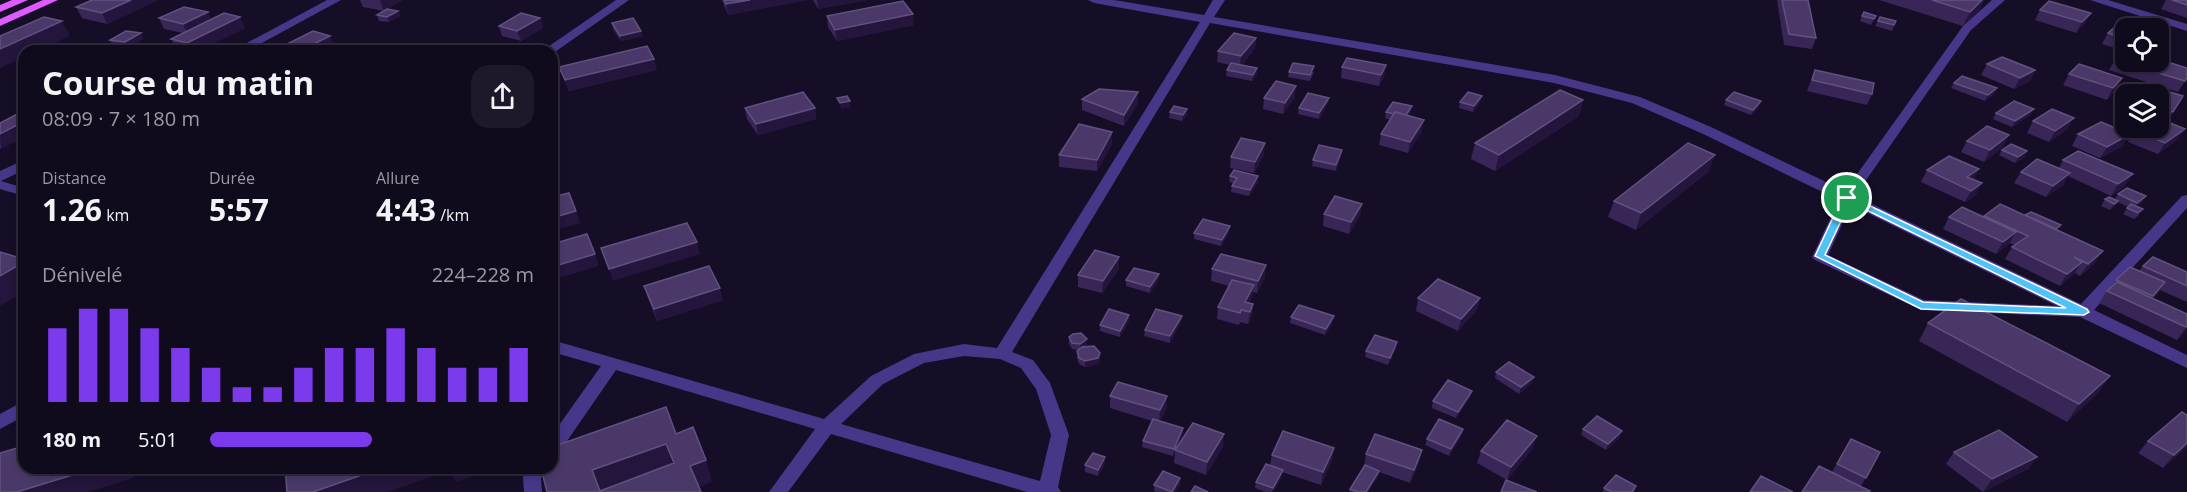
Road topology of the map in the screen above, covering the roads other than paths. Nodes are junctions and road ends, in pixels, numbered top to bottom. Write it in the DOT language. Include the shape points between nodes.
graph roads {
  1 [pos="22,0"];
  2 [pos="52,0"];
  3 [pos="335,0"];
  4 [pos="622,0"];
  5 [pos="1094,0"];
  6 [pos="1219,0"];
  7 [pos="1999,0"];
  8 [pos="2096,0"];
  9 [pos="0,9"];
  10 [pos="1206,19"];
  11 [pos="0,23"];
  12 [pos="2187,28"];
  13 [pos="249,45"];
  14 [pos="558,45"];
  15 [pos="18,167"];
  16 [pos="0,177"];
  17 [pos="0,185"];
  18 [pos="18,190"];
  19 [pos="1847,198"];
  20 [pos="2187,199"];
  21 [pos="2084,312"];
  22 [pos="558,348"];
  23 [pos="1002,354"];
  24 [pos="2187,362"];
  25 [pos="612,363"];
  26 [pos="18,411"];
  27 [pos="0,423"];
  28 [pos="827,426"];
  29 [pos="558,440"];
  30 [pos="534,474"];
  31 [pos="1049,491"];
  32 [pos="533,492"];
  33 [pos="778,492"];
  1 -- 9 [label="main road"];
  2 -- 11 [label="main road"];
  3 -- 13 [label="street"];
  4 -- 14 [label="street"];
  5 -- 10 [label="street"];
  6 -- 10 [label="street"];
  7 -- 19 [label="street" via="1967,28"];
  8 -- 12 [label="street"];
  10 -- 19 [label="street" via="1555,79 1636,100"];
  10 -- 23 [label="street"];
  15 -- 16 [label="street"];
  17 -- 18 [label="street"];
  19 -- 21 [label="street"];
  19 -- 21 [label="street" via="1820,256 1880,286 1921,305"];
  20 -- 21 [label="street"];
  21 -- 24 [label="street"];
  22 -- 25 [label="street"];
  23 -- 28 [label="street" via="964,350 920,358 877,380"];
  23 -- 31 [label="street" via="1027,364 1044,387 1060,435"];
  25 -- 28 [label="street"];
  25 -- 29 [label="street"];
  26 -- 27 [label="street"];
  28 -- 31 [label="street"];
  28 -- 33 [label="street"];
  30 -- 32 [label="street"];
}
